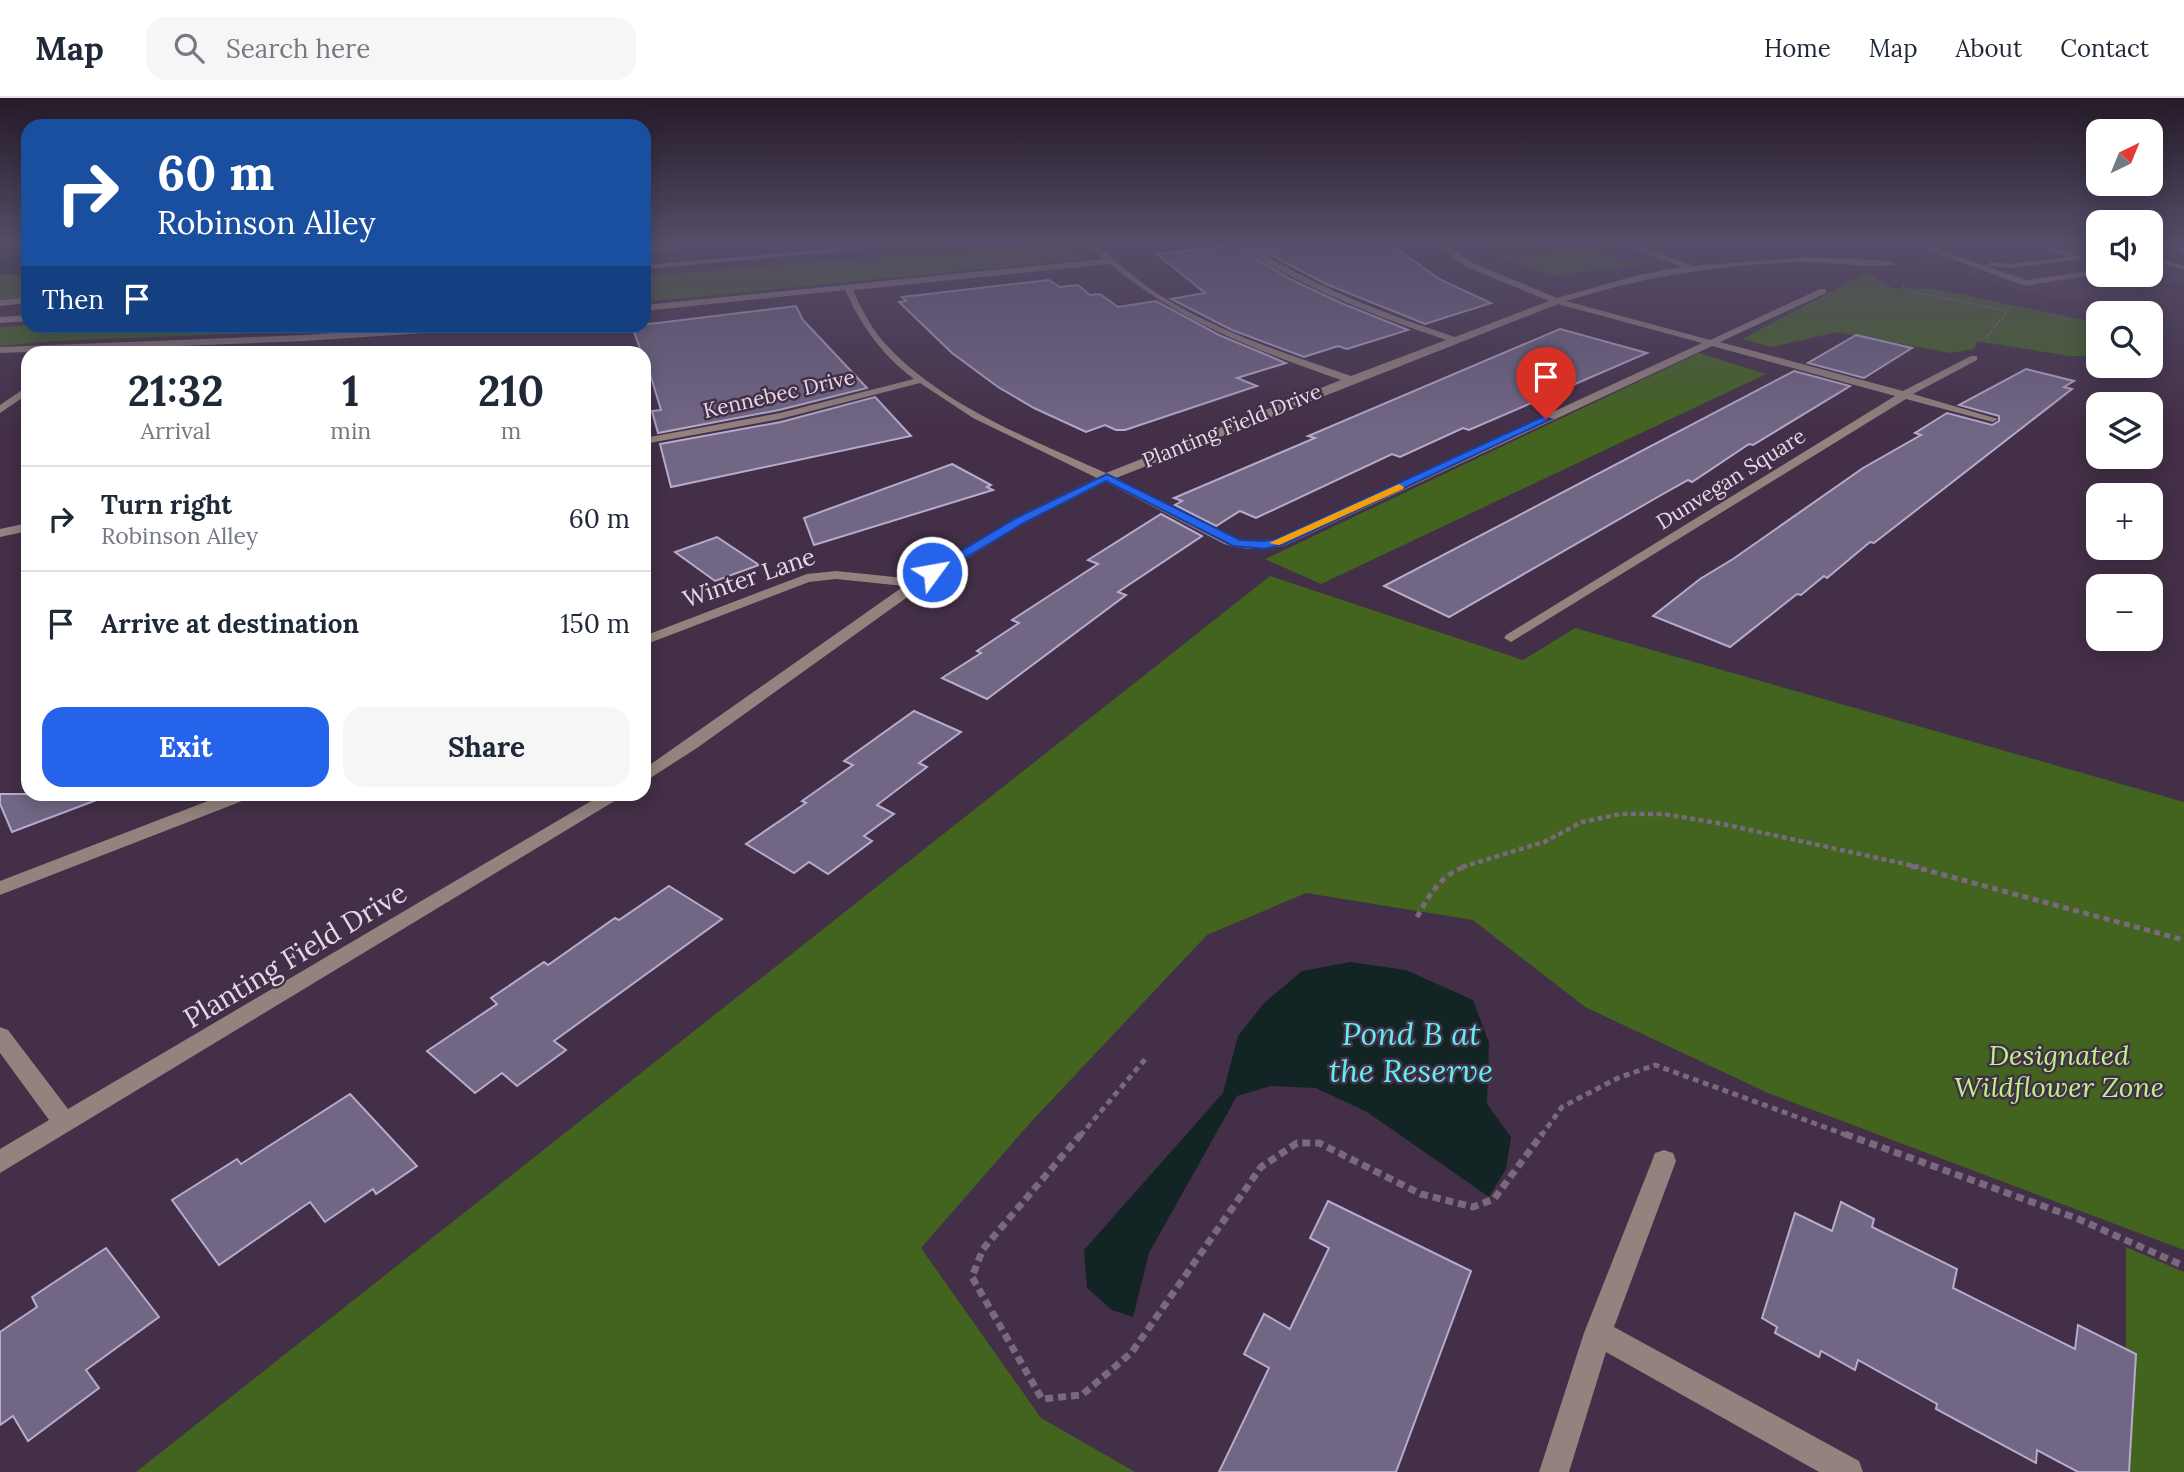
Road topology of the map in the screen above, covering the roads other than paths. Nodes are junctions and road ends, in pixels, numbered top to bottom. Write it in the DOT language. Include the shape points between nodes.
graph roads {
  1 [pos="671,305"];
  2 [pos="856,305"];
  3 [pos="1172,305"];
  4 [pos="1353,305"];
  5 [pos="1546,305"];
  6 [pos="1572,305"];
  7 [pos="1792,305"];
  8 [pos="651,307"];
  9 [pos="21,318"];
  10 [pos="0,320"];
  11 [pos="377,333"];
  12 [pos="1456,340"];
  13 [pos="1708,343"];
  14 [pos="87,346"];
  15 [pos="21,349"];
  16 [pos="0,350"];
  17 [pos="1974,358"];
  18 [pos="921,380"];
  19 [pos="1351,380"];
  20 [pos="21,394"];
  21 [pos="1904,395"];
  22 [pos="0,410"];
  23 [pos="1993,419"];
  24 [pos="651,439"];
  25 [pos="1107,477"];
  26 [pos="21,528"];
  27 [pos="0,533"];
  28 [pos="914,583"];
  29 [pos="651,638"];
  30 [pos="1511,638"];
  31 [pos="651,772"];
  32 [pos="226,801"];
  33 [pos="605,801"];
  34 [pos="0,888"];
  35 [pos="0,1036"];
  36 [pos="65,1124"];
  37 [pos="1664,1161"];
  38 [pos="0,1162"];
  39 [pos="1598,1333"];
  40 [pos="1554,1472"];
  41 [pos="1848,1472"];
  1 -- 8 [label="street"];
  2 -- 18 [label="street" via="884,348"];
  3 -- 19 [label="street" via="1255,345"];
  4 -- 12 [label="street"];
  5 -- 12 [label="street, Planting Field Drive"];
  6 -- 13 [label="street"];
  7 -- 13 [label="street"];
  9 -- 10 [label="street"];
  11 -- 14 [label="street"];
  12 -- 19 [label="street, Planting Field Drive"];
  13 -- 21 [label="street"];
  13 -- 25 [label="street" via="1264,545 1237,544"];
  15 -- 16 [label="street"];
  17 -- 21 [label="street, Dunvegan Square"];
  18 -- 24 [label="street, Kennebec Drive" via="780,416"];
  18 -- 25 [label="street" via="1007,433"];
  19 -- 25 [label="street, Planting Field Drive"];
  20 -- 22 [label="street"];
  21 -- 23 [label="street"];
  21 -- 30 [label="street, Dunvegan Square"];
  25 -- 28 [label="street, Planting Field Drive" via="1020,520"];
  26 -- 27 [label="street"];
  28 -- 29 [label="street, Winter Lane" via="836,575 807,578"];
  28 -- 31 [label="street, Planting Field Drive"];
  32 -- 34 [label="street"];
  33 -- 36 [label="street, Planting Field Drive"];
  35 -- 36 [label="street"];
  36 -- 38 [label="street, Planting Field Drive"];
  37 -- 39 [label="street"];
  39 -- 40 [label="street"];
  39 -- 41 [label="street"];
}
